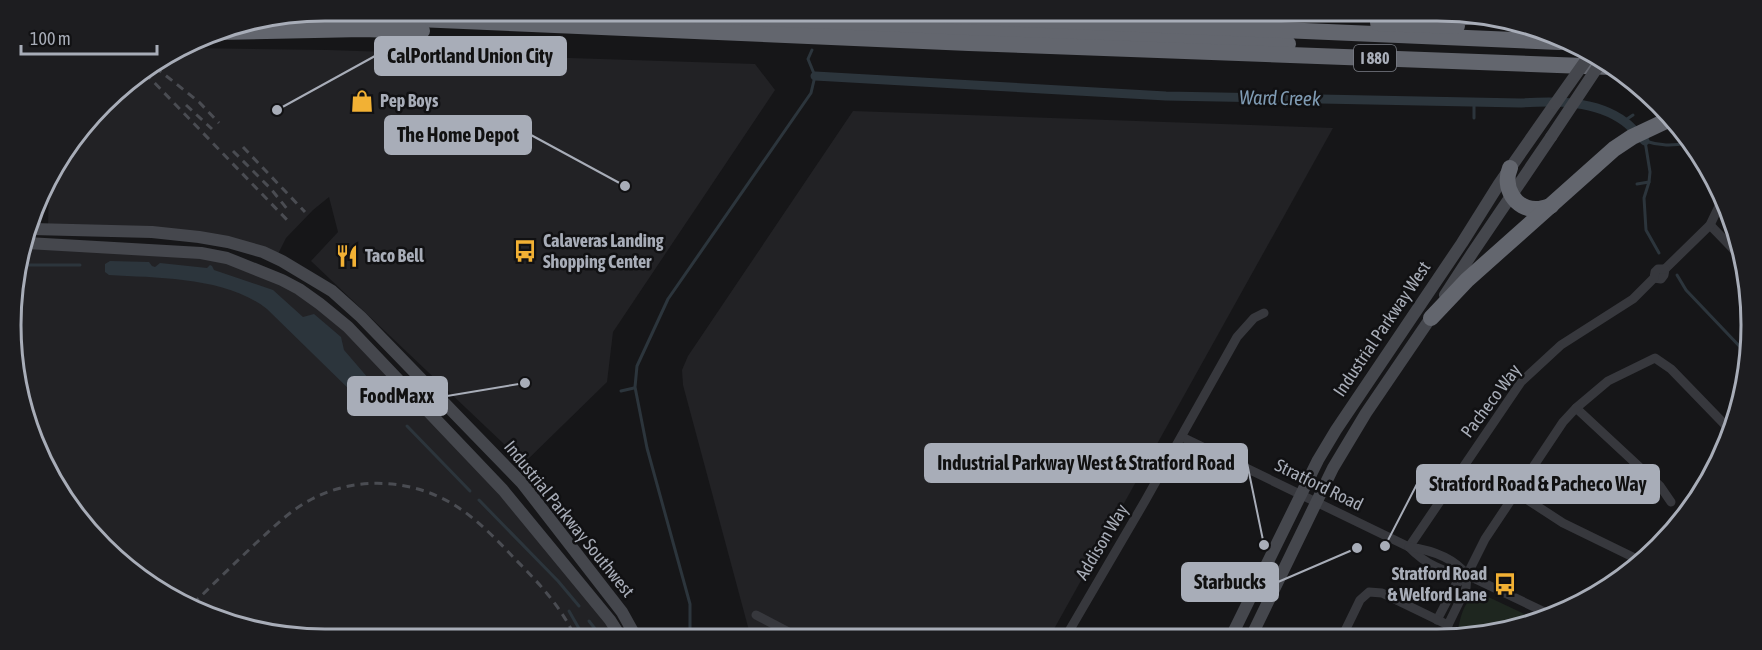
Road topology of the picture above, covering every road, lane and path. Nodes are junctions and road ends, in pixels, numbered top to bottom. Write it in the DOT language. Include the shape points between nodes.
graph roads {
  1 [pos="455,21"];
  2 [pos="761,21"];
  3 [pos="1070,21"];
  4 [pos="1335,21"];
  5 [pos="1410,21"];
  6 [pos="1382,23"];
  7 [pos="1504,29"];
  8 [pos="245,31"];
  9 [pos="1546,41"];
  10 [pos="1577,56"];
  11 [pos="1586,60"];
  12 [pos="1597,66"];
  13 [pos="1598,67"];
  14 [pos="1663,122"];
  15 [pos="1510,168"];
  16 [pos="1512,195"];
  17 [pos="1552,205"];
  18 [pos="1718,209"];
  19 [pos="1710,225"];
  20 [pos="36,230"];
  21 [pos="104,231"];
  22 [pos="32,243"];
  23 [pos="98,247"];
  24 [pos="1731,247"];
  25 [pos="1264,313"];
  26 [pos="1431,318"];
  27 [pos="1576,408"];
  28 [pos="1725,424"];
  29 [pos="1182,437"];
  30 [pos="522,483"];
  31 [pos="503,490"];
  32 [pos="1517,493"];
  33 [pos="1301,494"];
  34 [pos="1317,501"];
  35 [pos="1671,501"];
  36 [pos="1409,547"];
  37 [pos="1633,557"];
  38 [pos="1467,575"];
  39 [pos="1541,610"];
  40 [pos="756,615"];
  41 [pos="1437,620"];
  42 [pos="1448,625"];
  43 [pos="1447,628"];
  44 [pos="616,629"];
  45 [pos="631,629"];
  46 [pos="783,629"];
  47 [pos="1070,629"];
  48 [pos="1235,629"];
  49 [pos="1255,629"];
  50 [pos="1346,629"];
  1 -- 8 [label="highway" via="433,32"];
  1 -- 12 [label="highway, I 880"];
  2 -- 10 [label="highway, I 880"];
  3 -- 9 [label="highway, I 880"];
  4 -- 6 [label="highway, I 880"];
  5 -- 6 [label="highway"];
  6 -- 7 [label="highway, I 880"];
  11 -- 15 [label="main road, Industrial Parkway West, bridge"];
  13 -- 16 [label="main road, Industrial Parkway West, bridge"];
  14 -- 17 [label="highway" via="1614,149"];
  15 -- 16 [label="highway" via="1507,180"];
  15 -- 33 [label="main road, Industrial Parkway West" via="1353,402"];
  16 -- 17 [label="highway" via="1529,208"];
  16 -- 26 [label="main road, Industrial Parkway West"];
  17 -- 26 [label="highway" via="1467,280"];
  18 -- 19 [label="street"];
  19 -- 24 [label="street"];
  19 -- 36 [label="street, Pacheco Way" via="1665,268 1664,276 1654,278 1633,299 1561,345 1521,382"];
  20 -- 21 [label="main road, Industrial Parkway Southwest"];
  21 -- 23 [label="main road"];
  21 -- 30 [label="main road, Industrial Parkway Southwest" via="152,232 228,242 263,252 295,268 332,291 361,317"];
  22 -- 23 [label="main road, Industrial Parkway Southwest"];
  23 -- 31 [label="main road, Industrial Parkway Southwest" via="227,258 299,289 348,327"];
  25 -- 29 [label="street, Addison Way" via="1237,337"];
  26 -- 34 [label="main road, Industrial Parkway West" via="1349,439"];
  27 -- 28 [label="street" via="1608,381 1655,358"];
  27 -- 32 [label="street"];
  27 -- 35 [label="street"];
  29 -- 33 [label="street, Stratford Road"];
  29 -- 47 [label="street, Addison Way"];
  30 -- 31 [label="main road"];
  30 -- 45 [label="main road, Industrial Parkway Southwest"];
  31 -- 44 [label="main road, Industrial Parkway Southwest"];
  32 -- 37 [label="street" via="1563,524"];
  32 -- 38 [label="street" via="1485,539"];
  33 -- 34 [label="street, Stratford Road"];
  33 -- 48 [label="main road, Industrial Parkway West"];
  34 -- 36 [label="street, Stratford Road"];
  34 -- 49 [label="main road, Industrial Parkway West"];
  36 -- 38 [label="street, Stratford Road" via="1421,560 1454,574"];
  38 -- 39 [label="street, Stratford Road"];
  38 -- 41 [label="street" via="1456,584"];
  38 -- 42 [label="street" via="1466,588"];
  40 -- 46 [label="street"];
  41 -- 42 [label="street"];
  41 -- 50 [label="street" via="1382,593 1369,592 1360,600"];
  42 -- 43 [label="street"];
}
